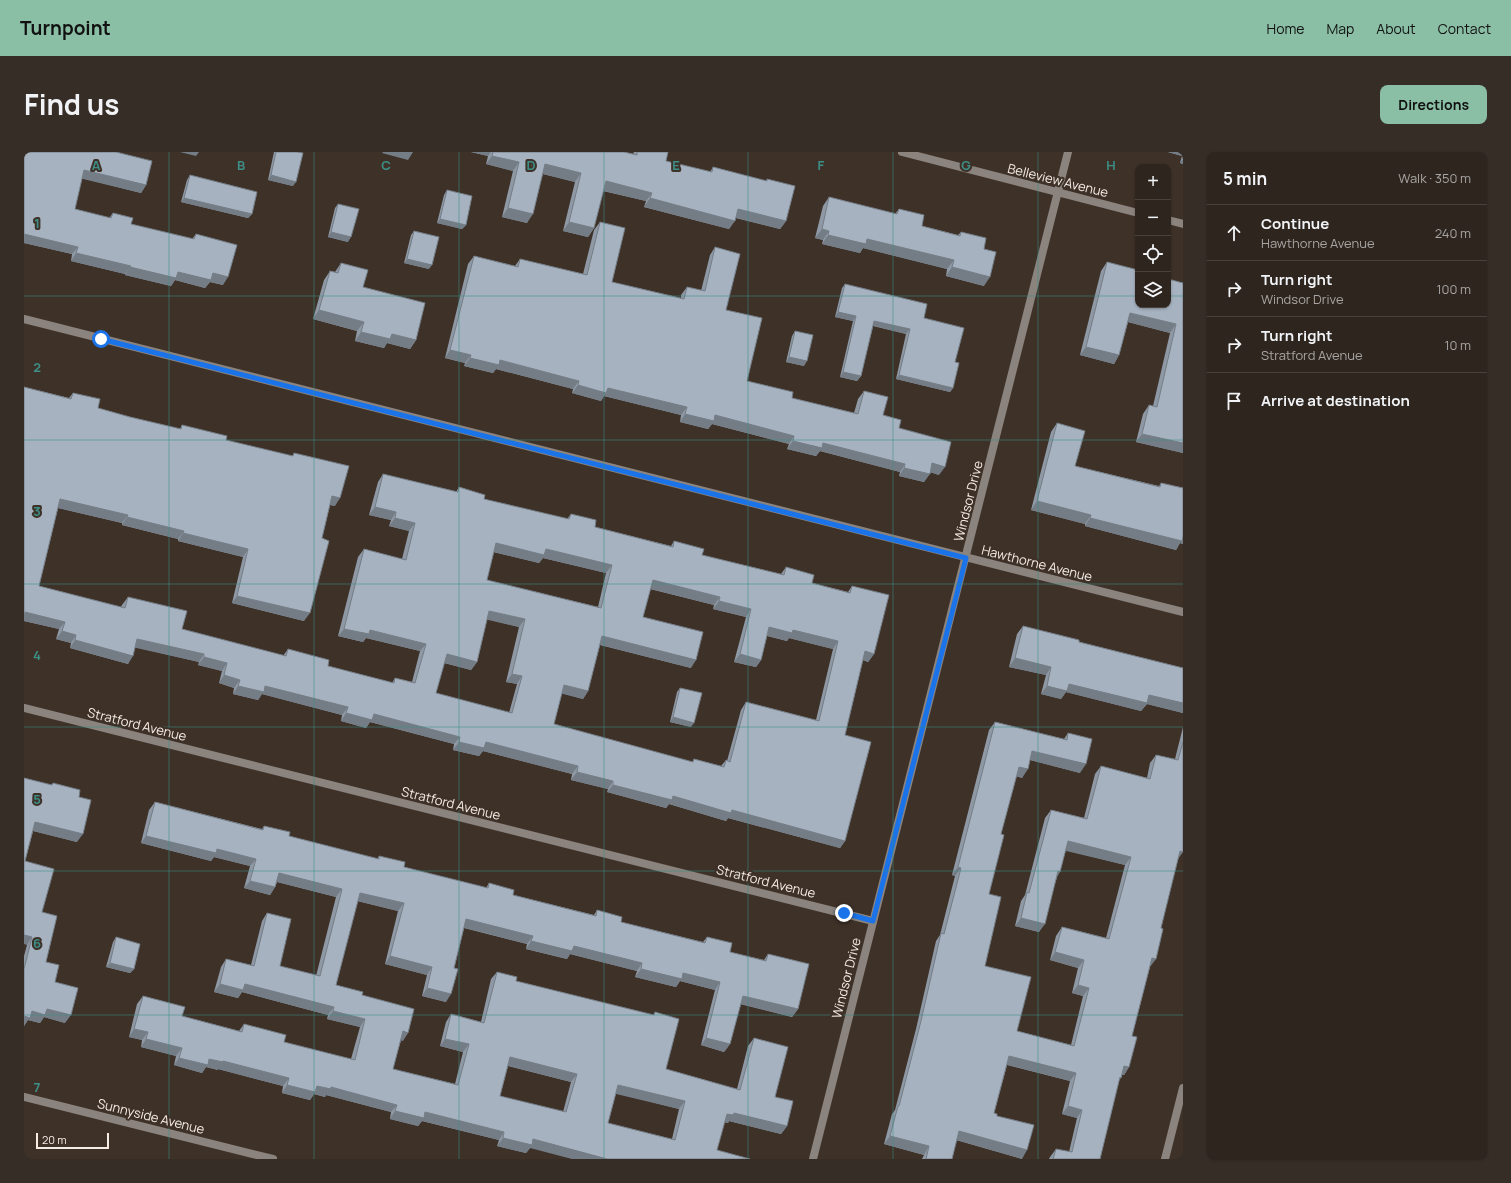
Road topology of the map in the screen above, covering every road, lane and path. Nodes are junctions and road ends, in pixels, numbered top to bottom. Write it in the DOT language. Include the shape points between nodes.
graph roads {
  1 [pos="902,152"];
  2 [pos="1068,152"];
  3 [pos="1058,192"];
  4 [pos="1135,212"];
  5 [pos="1171,221"];
  6 [pos="1183,224"];
  7 [pos="24,319"];
  8 [pos="966,558"];
  9 [pos="1183,612"];
  10 [pos="24,708"];
  11 [pos="873,921"];
  12 [pos="1183,1088"];
  13 [pos="24,1097"];
  14 [pos="273,1159"];
  15 [pos="813,1159"];
  16 [pos="1165,1159"];
  1 -- 3 [label="street, Belleview Avenue"];
  2 -- 3 [label="street, Windsor Drive"];
  3 -- 4 [label="street, Belleview Avenue"];
  3 -- 8 [label="street, Windsor Drive"];
  5 -- 6 [label="street"];
  7 -- 8 [label="street, Hawthorne Avenue"];
  8 -- 9 [label="street, Hawthorne Avenue"];
  8 -- 11 [label="street, Windsor Drive"];
  10 -- 11 [label="street, Stratford Avenue"];
  11 -- 15 [label="street, Windsor Drive"];
  12 -- 16 [label="street"];
  13 -- 14 [label="street, Sunnyside Avenue"];
}
